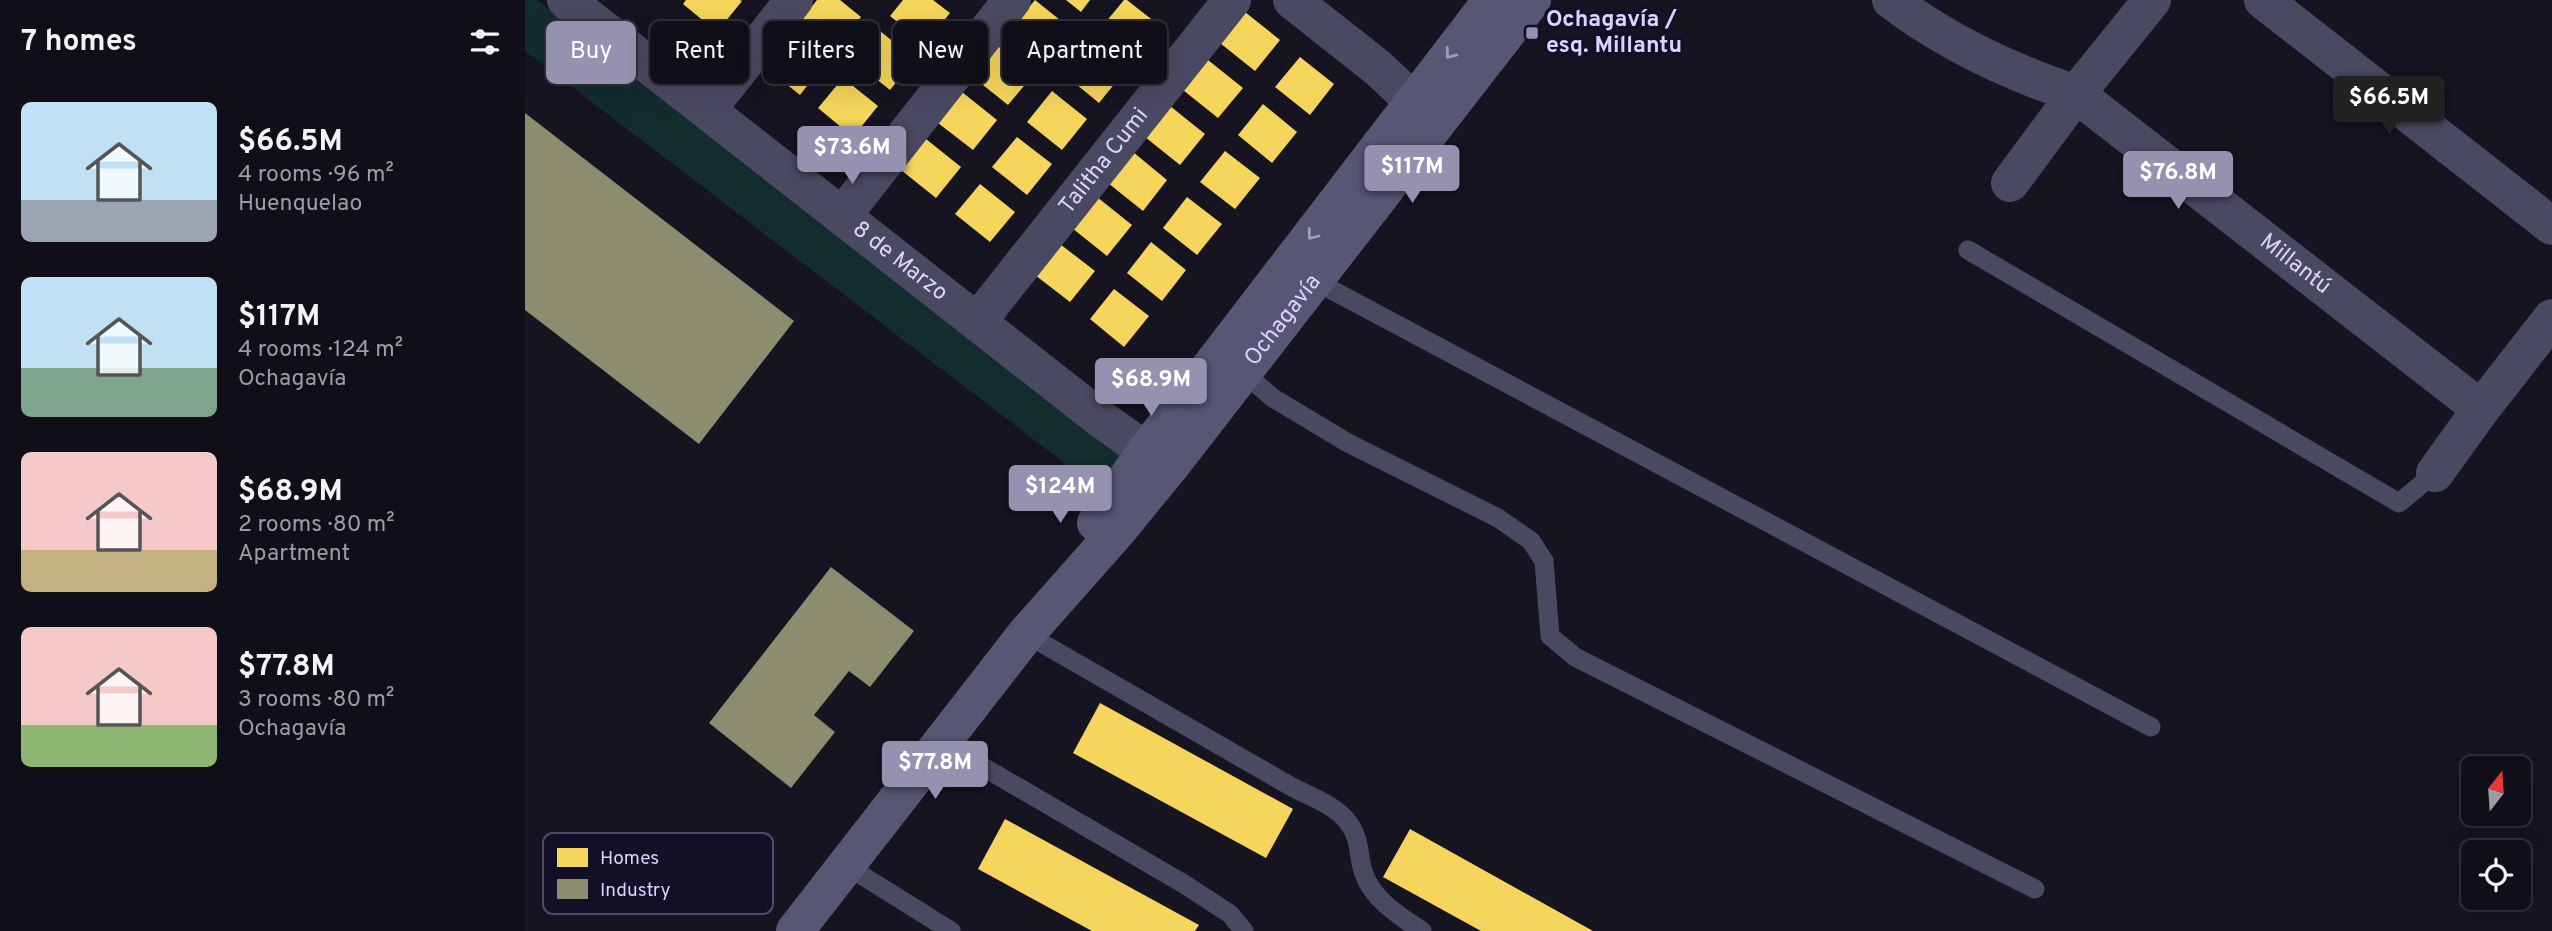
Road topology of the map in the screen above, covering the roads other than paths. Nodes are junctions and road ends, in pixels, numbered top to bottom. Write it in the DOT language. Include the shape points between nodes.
graph roads {
  1 [pos="566,0"];
  2 [pos="794,0"];
  3 [pos="1012,0"];
  4 [pos="1232,0"];
  5 [pos="1292,0"];
  6 [pos="1492,0"];
  7 [pos="1532,0"];
  8 [pos="1891,0"];
  9 [pos="2152,0"];
  10 [pos="2263,0"];
  11 [pos="2076,94"];
  12 [pos="706,110"];
  13 [pos="1426,112"];
  14 [pos="2010,183"];
  15 [pos="842,216"];
  16 [pos="2552,226"];
  17 [pos="1968,250"];
  18 [pos="1315,281"];
  19 [pos="2552,318"];
  20 [pos="977,322"];
  21 [pos="1244,373"];
  22 [pos="2481,409"];
  23 [pos="1158,458"];
  24 [pos="2435,473"];
  25 [pos="1026,634"];
  26 [pos="2151,727"];
  27 [pos="942,743"];
  28 [pos="846,866"];
  29 [pos="2035,889"];
  30 [pos="795,931"];
  31 [pos="951,931"];
  32 [pos="1244,931"];
  33 [pos="1422,931"];
  1 -- 12 [label="street, 8 de Marzo"];
  2 -- 12 [label="street"];
  3 -- 15 [label="street"];
  4 -- 20 [label="street, Talitha Cumi"];
  5 -- 13 [label="street"];
  6 -- 13 [label="main road, one-way"];
  7 -- 13 [label="main road, Ochagavía"];
  8 -- 11 [label="street, Millantú" via="1993,62"];
  9 -- 11 [label="street"];
  10 -- 16 [label="street"];
  11 -- 14 [label="street"];
  11 -- 22 [label="street, Millantú"];
  12 -- 15 [label="street, 8 de Marzo"];
  13 -- 18 [label="main road, Ochagavía"];
  13 -- 23 [label="main road, one-way"];
  15 -- 20 [label="street, 8 de Marzo"];
  17 -- 24 [label="lane" via="2399,503"];
  18 -- 21 [label="main road, Ochagavía"];
  18 -- 26 [label="lane"];
  19 -- 22 [label="street"];
  20 -- 23 [label="street, 8 de Marzo"];
  21 -- 23 [label="main road, Ochagavía"];
  21 -- 29 [label="lane" via="1273,398 1348,443 1498,518 1531,541 1544,561 1550,636 1575,657"];
  22 -- 24 [label="street"];
  23 -- 25 [label="main road" via="1123,482"];
  25 -- 27 [label="main road"];
  25 -- 33 [label="lane" via="1330,806 1348,822 1359,842 1364,875 1387,908"];
  27 -- 28 [label="main road"];
  27 -- 32 [label="lane" via="1184,884 1230,914"];
  28 -- 30 [label="main road"];
  28 -- 31 [label="lane"];
}
